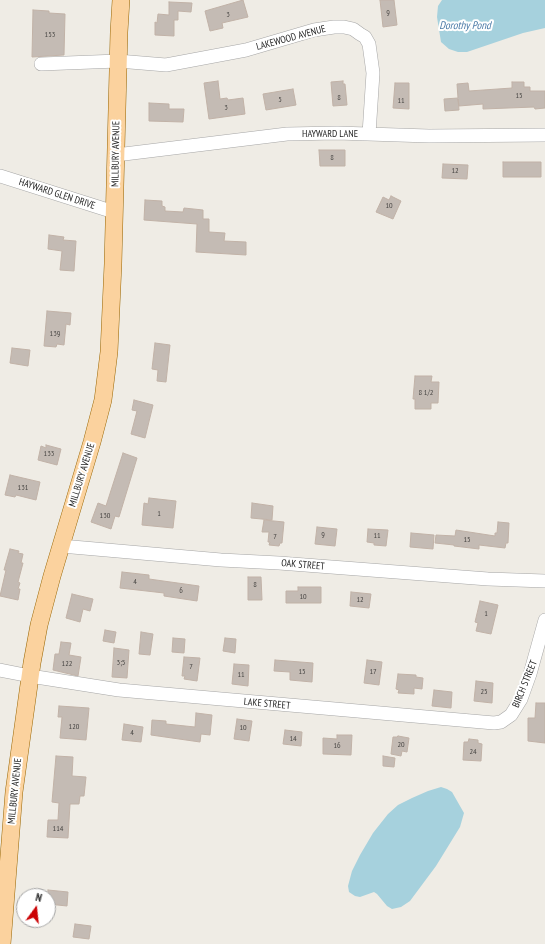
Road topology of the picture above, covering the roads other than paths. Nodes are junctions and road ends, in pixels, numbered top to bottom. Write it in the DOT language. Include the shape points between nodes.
graph roads {
  1 [pos="121,0"];
  2 [pos="118,61"];
  3 [pos="41,64"];
  4 [pos="369,134"];
  5 [pos="545,135"];
  6 [pos="116,155"];
  7 [pos="0,176"];
  8 [pos="114,212"];
  9 [pos="61,546"];
  10 [pos="545,581"];
  11 [pos="545,620"];
  12 [pos="0,670"];
  13 [pos="30,676"];
  14 [pos="504,721"];
  15 [pos="2,944"];
  1 -- 2 [label="main road, MILLBURY AVENUE"];
  2 -- 3 [label="street, LAKEWOOD AVENUE"];
  2 -- 4 [label="street, LAKEWOOD AVENUE" via="166,65 246,50 314,30 334,27 353,29 365,37 369,44 374,73"];
  2 -- 6 [label="main road, MILLBURY AVENUE"];
  4 -- 5 [label="street, HAYWARD LANE"];
  4 -- 6 [label="street, HAYWARD LANE" via="287,134"];
  6 -- 8 [label="main road, MILLBURY AVENUE"];
  7 -- 8 [label="street, HAYWARD GLEN DRIVE"];
  8 -- 9 [label="main road, MILLBURY AVENUE" via="109,352 103,400"];
  9 -- 10 [label="street, OAK STREET" via="221,560"];
  9 -- 13 [label="main road, MILLBURY AVENUE" via="39,625"];
  11 -- 14 [label="street, BIRCH STREET" via="521,699"];
  12 -- 13 [label="street, LAKE STREET"];
  13 -- 14 [label="street, LAKE STREET" via="119,690 485,723"];
  13 -- 15 [label="main road, MILLBURY AVENUE" via="14,792"];
}
